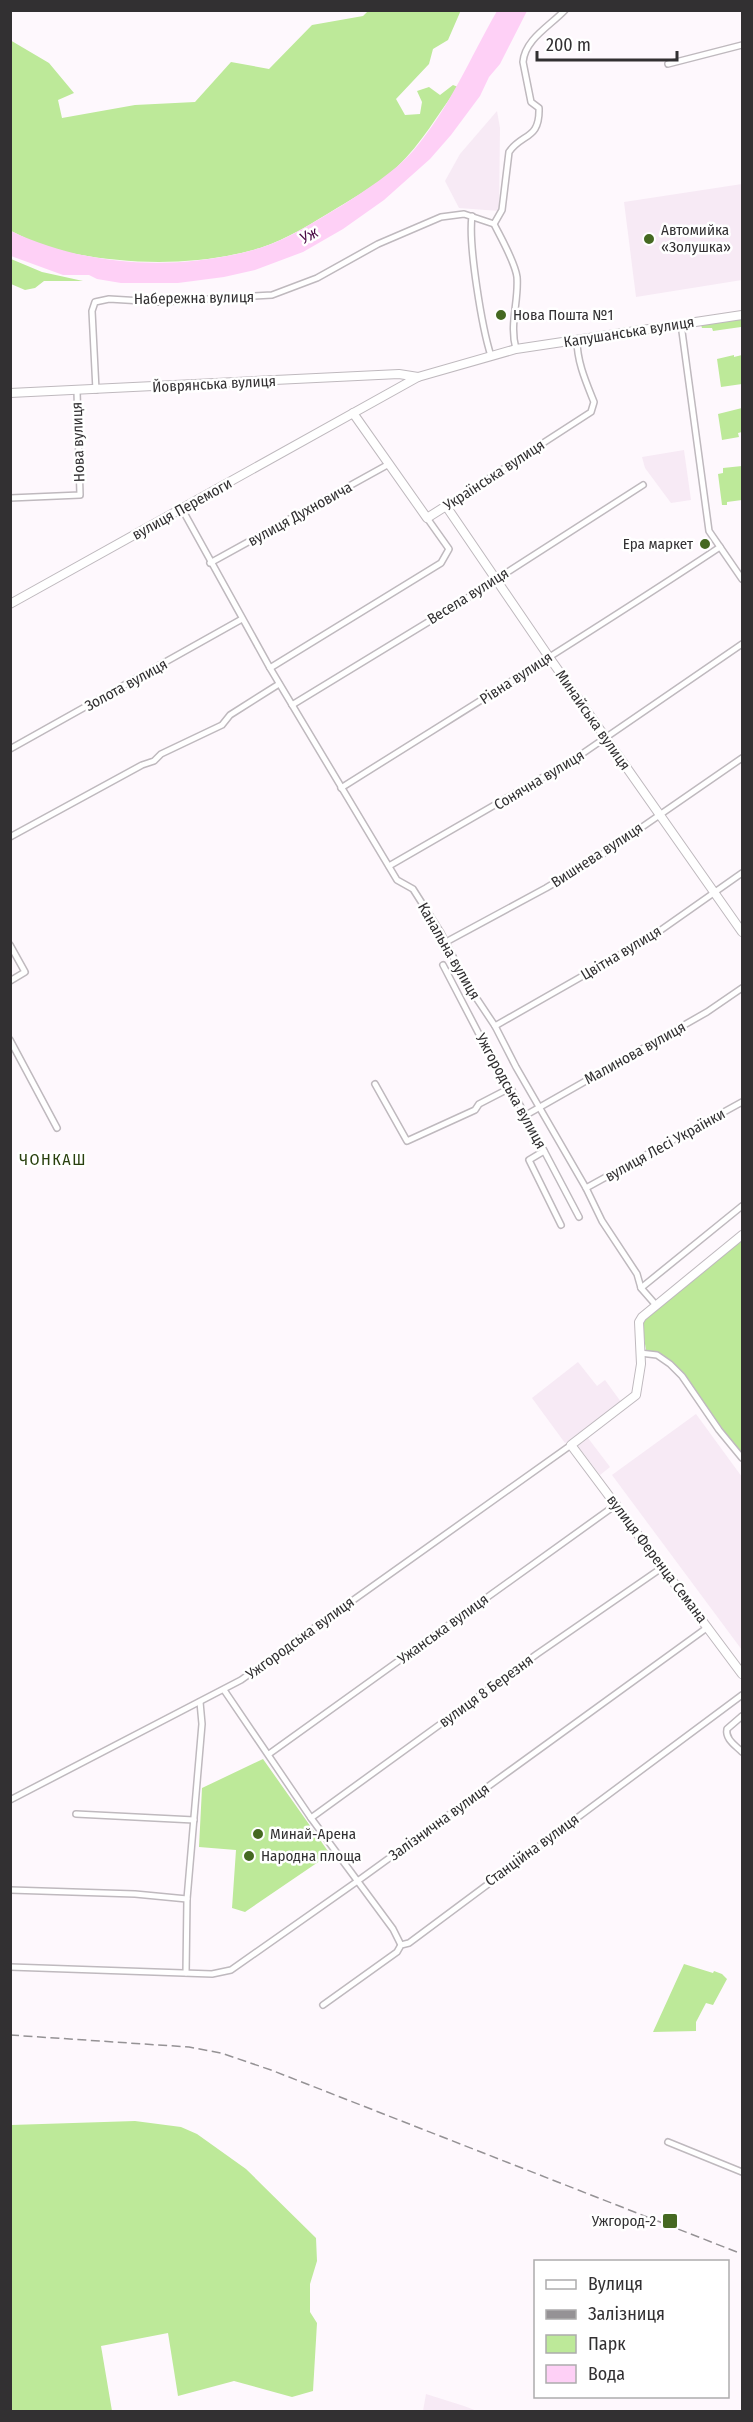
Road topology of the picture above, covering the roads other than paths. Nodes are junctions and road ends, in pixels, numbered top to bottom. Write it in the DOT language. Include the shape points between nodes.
graph roads {
  1 [pos="565,10"];
  2 [pos="742,45"];
  3 [pos="668,64"];
  4 [pos="472,216"];
  5 [pos="494,224"];
  6 [pos="742,315"];
  7 [pos="681,324"];
  8 [pos="577,340"];
  9 [pos="516,349"];
  10 [pos="491,356"];
  11 [pos="418,377"];
  12 [pos="96,390"];
  13 [pos="77,391"];
  14 [pos="10,393"];
  15 [pos="353,413"];
  16 [pos="389,464"];
  17 [pos="643,485"];
  18 [pos="10,498"];
  19 [pos="446,506"];
  20 [pos="182,509"];
  21 [pos="427,518"];
  22 [pos="720,547"];
  23 [pos="210,563"];
  24 [pos="495,579"];
  25 [pos="742,579"];
  26 [pos="10,604"];
  27 [pos="242,619"];
  28 [pos="742,644"];
  29 [pos="549,657"];
  30 [pos="270,668"];
  31 [pos="279,684"];
  32 [pos="292,705"];
  33 [pos="605,737"];
  34 [pos="10,749"];
  35 [pos="742,758"];
  36 [pos="341,788"];
  37 [pos="660,814"];
  38 [pos="10,837"];
  39 [pos="389,866"];
  40 [pos="742,873"];
  41 [pos="715,892"];
  42 [pos="742,932"];
  43 [pos="446,942"];
  44 [pos="10,945"];
  45 [pos="442,965"];
  46 [pos="10,981"];
  47 [pos="742,988"];
  48 [pos="495,1026"];
  49 [pos="10,1040"];
  50 [pos="375,1084"];
  51 [pos="508,1089"];
  52 [pos="742,1102"];
  53 [pos="539,1106"];
  54 [pos="526,1116"];
  55 [pos="57,1128"];
  56 [pos="544,1151"];
  57 [pos="586,1188"];
  58 [pos="742,1206"];
  59 [pos="579,1217"];
  60 [pos="561,1225"];
  61 [pos="742,1235"];
  62 [pos="641,1288"];
  63 [pos="655,1305"];
  64 [pos="640,1353"];
  65 [pos="571,1445"];
  66 [pos="742,1458"];
  67 [pos="616,1504"];
  68 [pos="663,1567"];
  69 [pos="708,1627"];
  70 [pos="742,1674"];
  71 [pos="224,1689"];
  72 [pos="742,1695"];
  73 [pos="200,1702"];
  74 [pos="742,1716"];
  75 [pos="742,1752"];
  76 [pos="270,1754"];
  77 [pos="10,1800"];
  78 [pos="76,1815"];
  79 [pos="311,1818"];
  80 [pos="194,1820"];
  81 [pos="357,1881"];
  82 [pos="10,1890"];
  83 [pos="187,1899"];
  84 [pos="401,1946"];
  85 [pos="10,1967"];
  86 [pos="186,1973"];
  87 [pos="323,2005"];
  88 [pos="668,2142"];
  89 [pos="742,2172"];
  1 -- 5 [label="street" via="534,38 524,55 531,102 539,108 539,117 533,132 509,152 501,210"];
  2 -- 3 [label="street"];
  4 -- 5 [label="street, Набережна вулиця"];
  4 -- 10 [label="street" via="478,286"];
  4 -- 12 [label="street, Набережна вулиця" via="441,217 378,244 317,278 272,295 95,302 92,311"];
  5 -- 9 [label="street" via="516,275"];
  6 -- 7 [label="street, Капушанська вулиця"];
  7 -- 8 [label="street, Капушанська вулиця"];
  7 -- 22 [label="street" via="709,531"];
  8 -- 9 [label="street, Капушанська вулиця"];
  8 -- 19 [label="street, Українська вулиця" via="594,402 591,412"];
  9 -- 10 [label="street, вулиця Перемоги"];
  10 -- 11 [label="street, вулиця Перемоги"];
  11 -- 12 [label="street, Йоврянська вулиця" via="399,374"];
  11 -- 15 [label="street, вулиця Перемоги"];
  12 -- 13 [label="street, Йоврянська вулиця"];
  13 -- 14 [label="street, Йоврянська вулиця"];
  13 -- 18 [label="street, Нова вулиця" via="80,495"];
  15 -- 16 [label="street"];
  15 -- 20 [label="street, вулиця Перемоги"];
  16 -- 21 [label="street"];
  16 -- 23 [label="street, вулиця Духновича"];
  17 -- 24 [label="street, Весела вулиця"];
  19 -- 21 [label="street, Українська вулиця"];
  19 -- 24 [label="street, Минайська вулиця"];
  20 -- 23 [label="street, Канальна вулиця"];
  20 -- 26 [label="street, вулиця Перемоги"];
  21 -- 30 [label="street, Українська вулиця" via="449,549 441,563"];
  22 -- 25 [label="street"];
  22 -- 29 [label="street, Рівна вулиця"];
  23 -- 27 [label="street, Канальна вулиця"];
  24 -- 29 [label="street, Минайська вулиця"];
  24 -- 32 [label="street, Весела вулиця"];
  27 -- 30 [label="street, Канальна вулиця"];
  27 -- 34 [label="street, Золота вулиця"];
  28 -- 33 [label="street, Сонячна вулиця"];
  29 -- 33 [label="street, Минайська вулиця"];
  29 -- 36 [label="street, Рівна вулиця"];
  30 -- 31 [label="street, Канальна вулиця"];
  31 -- 32 [label="street, Канальна вулиця"];
  31 -- 38 [label="street" via="222,725"];
  32 -- 36 [label="street, Канальна вулиця"];
  33 -- 37 [label="street, Минайська вулиця"];
  33 -- 39 [label="street, Сонячна вулиця" via="567,764"];
  35 -- 37 [label="street, Вишнева вулиця"];
  36 -- 39 [label="street, Канальна вулиця"];
  37 -- 41 [label="street, Минайська вулиця"];
  37 -- 43 [label="street, Вишнева вулиця" via="546,888"];
  39 -- 43 [label="street, Канальна вулиця" via="397,880 418,896"];
  40 -- 41 [label="street, Цвітна вулиця"];
  41 -- 42 [label="street, Минайська вулиця"];
  41 -- 48 [label="street, Цвітна вулиця" via="651,937"];
  43 -- 48 [label="street, Канальна вулиця" via="467,984"];
  44 -- 46 [label="street" via="25,972"];
  45 -- 51 [label="street, Ужгородська вулиця"];
  47 -- 53 [label="street, Малинова вулиця" via="707,1012"];
  48 -- 53 [label="street, Канальна вулиця"];
  49 -- 55 [label="street"];
  50 -- 51 [label="street" via="407,1141 475,1110"];
  51 -- 54 [label="street, Ужгородська вулиця"];
  52 -- 57 [label="street, вулиця Лесі Українки"];
  53 -- 54 [label="street, Малинова вулиця"];
  53 -- 57 [label="street, Канальна вулиця"];
  54 -- 56 [label="street, Ужгородська вулиця"];
  56 -- 59 [label="street, Ужгородська вулиця"];
  56 -- 60 [label="street" via="529,1160"];
  57 -- 62 [label="street, Канальна вулиця"];
  58 -- 62 [label="street"];
  61 -- 63 [label="street"];
  62 -- 63 [label="street, Канальна вулиця"];
  63 -- 64 [label="street" via="639,1322"];
  64 -- 65 [label="street" via="636,1395"];
  64 -- 66 [label="street" via="657,1355 682,1376"];
  65 -- 67 [label="street, вулиця Ференца Семана"];
  65 -- 71 [label="street, Ужгородська вулиця"];
  67 -- 68 [label="street, вулиця Ференца Семана"];
  67 -- 76 [label="street, Ужанська вулиця"];
  68 -- 69 [label="street, вулиця Ференца Семана"];
  68 -- 79 [label="street, вулиця 8 Березня"];
  69 -- 70 [label="street, вулиця Ференца Семана"];
  69 -- 81 [label="street, Залізнична вулиця"];
  71 -- 73 [label="street, Ужгородська вулиця"];
  71 -- 76 [label="street"];
  72 -- 84 [label="street, Станційна вулиця"];
  73 -- 77 [label="street, Ужгородська вулиця"];
  73 -- 80 [label="street" via="202,1724"];
  74 -- 75 [label="street" via="726,1733"];
  76 -- 79 [label="street"];
  78 -- 80 [label="street"];
  79 -- 81 [label="street"];
  80 -- 83 [label="street"];
  81 -- 84 [label="street"];
  81 -- 86 [label="street, Залізнична вулиця" via="231,1970"];
  82 -- 83 [label="street"];
  83 -- 86 [label="street"];
  84 -- 87 [label="street, Станційна вулиця"];
  85 -- 86 [label="street, Залізнична вулиця"];
  88 -- 89 [label="street"];
}
